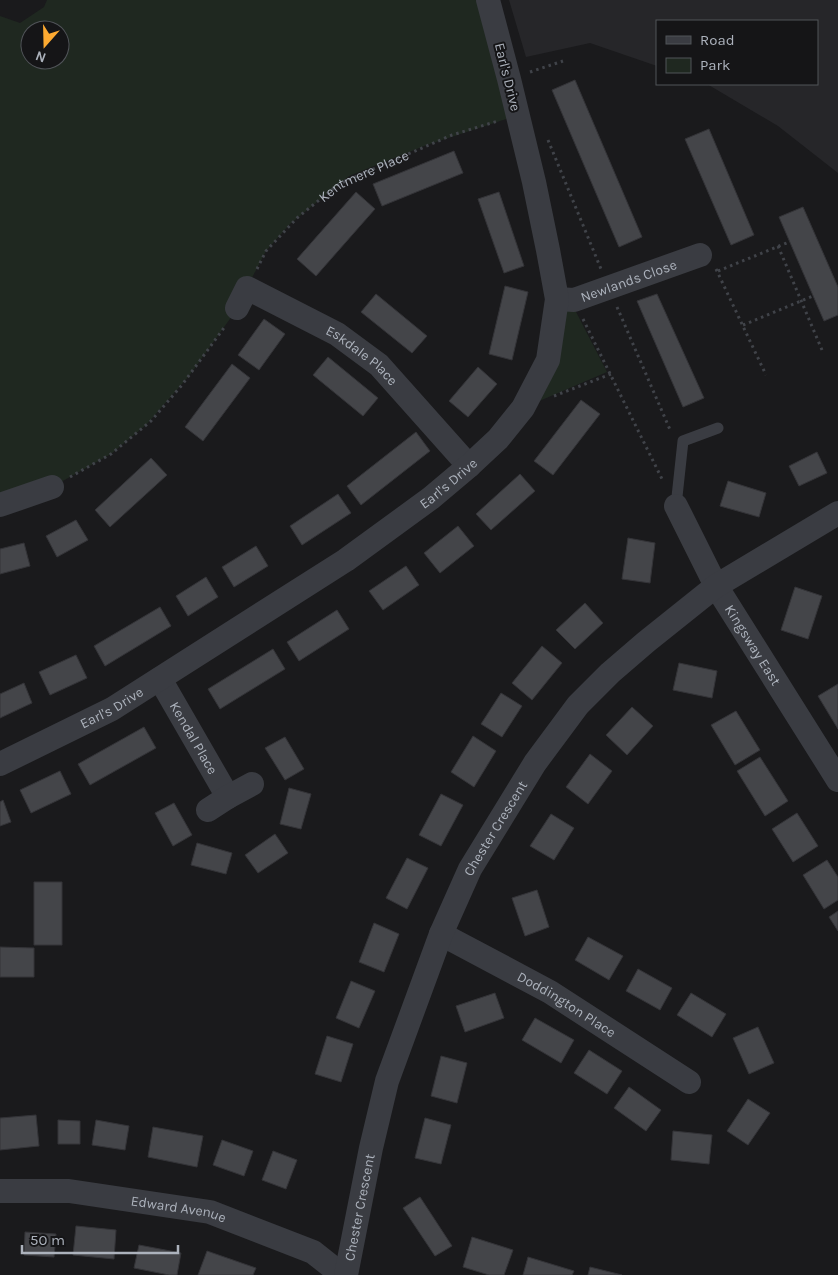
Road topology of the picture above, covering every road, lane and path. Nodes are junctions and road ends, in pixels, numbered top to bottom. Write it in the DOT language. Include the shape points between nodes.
graph roads {
  1 [pos="489,0"];
  2 [pos="563,61"];
  3 [pos="509,78"];
  4 [pos="518,115"];
  5 [pos="545,133"];
  6 [pos="789,242"];
  7 [pos="778,246"];
  8 [pos="700,255"];
  9 [pos="718,271"];
  10 [pos="612,296"];
  11 [pos="813,296"];
  12 [pos="242,298"];
  13 [pos="565,300"];
  14 [pos="801,301"];
  15 [pos="743,324"];
  16 [pos="822,350"];
  17 [pos="611,374"];
  18 [pos="766,375"];
  19 [pos="523,408"];
  20 [pos="718,428"];
  21 [pos="681,455"];
  22 [pos="469,466"];
  23 [pos="52,487"];
  24 [pos="0,505"];
  25 [pos="676,506"];
  26 [pos="838,513"];
  27 [pos="716,586"];
  28 [pos="160,679"];
  29 [pos="0,764"];
  30 [pos="838,780"];
  31 [pos="252,784"];
  32 [pos="228,797"];
  33 [pos="208,810"];
  34 [pos="441,934"];
  35 [pos="688,1082"];
  36 [pos="0,1191"];
  37 [pos="344,1275"];
  1 -- 3 [label="street, Earl's Drive"];
  2 -- 3 [label="path"];
  3 -- 4 [label="street, Earl's Drive"];
  4 -- 12 [label="path, Kentmere Place" via="452,134 339,184 296,218 266,251"];
  4 -- 13 [label="street, Earl's Drive" via="546,241"];
  5 -- 10 [label="path"];
  6 -- 7 [label="path"];
  7 -- 9 [label="path"];
  7 -- 14 [label="path"];
  8 -- 9 [label="path"];
  8 -- 10 [label="street, Newlands Close"];
  9 -- 15 [label="path"];
  10 -- 13 [label="street, Newlands Close"];
  10 -- 21 [label="path"];
  11 -- 14 [label="path"];
  12 -- 22 [label="street, Eskdale Place" via="337,334 379,365"];
  12 -- 23 [label="path, Kentmere Place" via="212,346 151,420 111,454"];
  13 -- 17 [label="path"];
  13 -- 19 [label="street, Earl's Drive" via="548,360"];
  14 -- 15 [label="path"];
  14 -- 16 [label="path"];
  15 -- 18 [label="path"];
  17 -- 19 [label="path"];
  17 -- 25 [label="path"];
  19 -- 22 [label="street, Earl's Drive" via="498,439"];
  20 -- 21 [label="lane" via="683,441"];
  21 -- 25 [label="lane"];
  22 -- 28 [label="street, Earl's Drive" via="346,560"];
  23 -- 24 [label="street"];
  25 -- 27 [label="street, Kingsway East"];
  26 -- 27 [label="street, Chester Crescent"];
  27 -- 30 [label="street, Kingsway East"];
  27 -- 34 [label="street, Chester Crescent" via="610,673 578,705 536,763 470,870"];
  28 -- 29 [label="street, Earl's Drive" via="112,709"];
  28 -- 32 [label="street, Kendal Place"];
  31 -- 32 [label="street"];
  32 -- 33 [label="street"];
  34 -- 35 [label="street, Doddington Place" via="550,992"];
  34 -- 37 [label="street, Chester Crescent" via="387,1081"];
  36 -- 37 [label="street, Edward Avenue" via="69,1191 210,1212 313,1252"];
}
